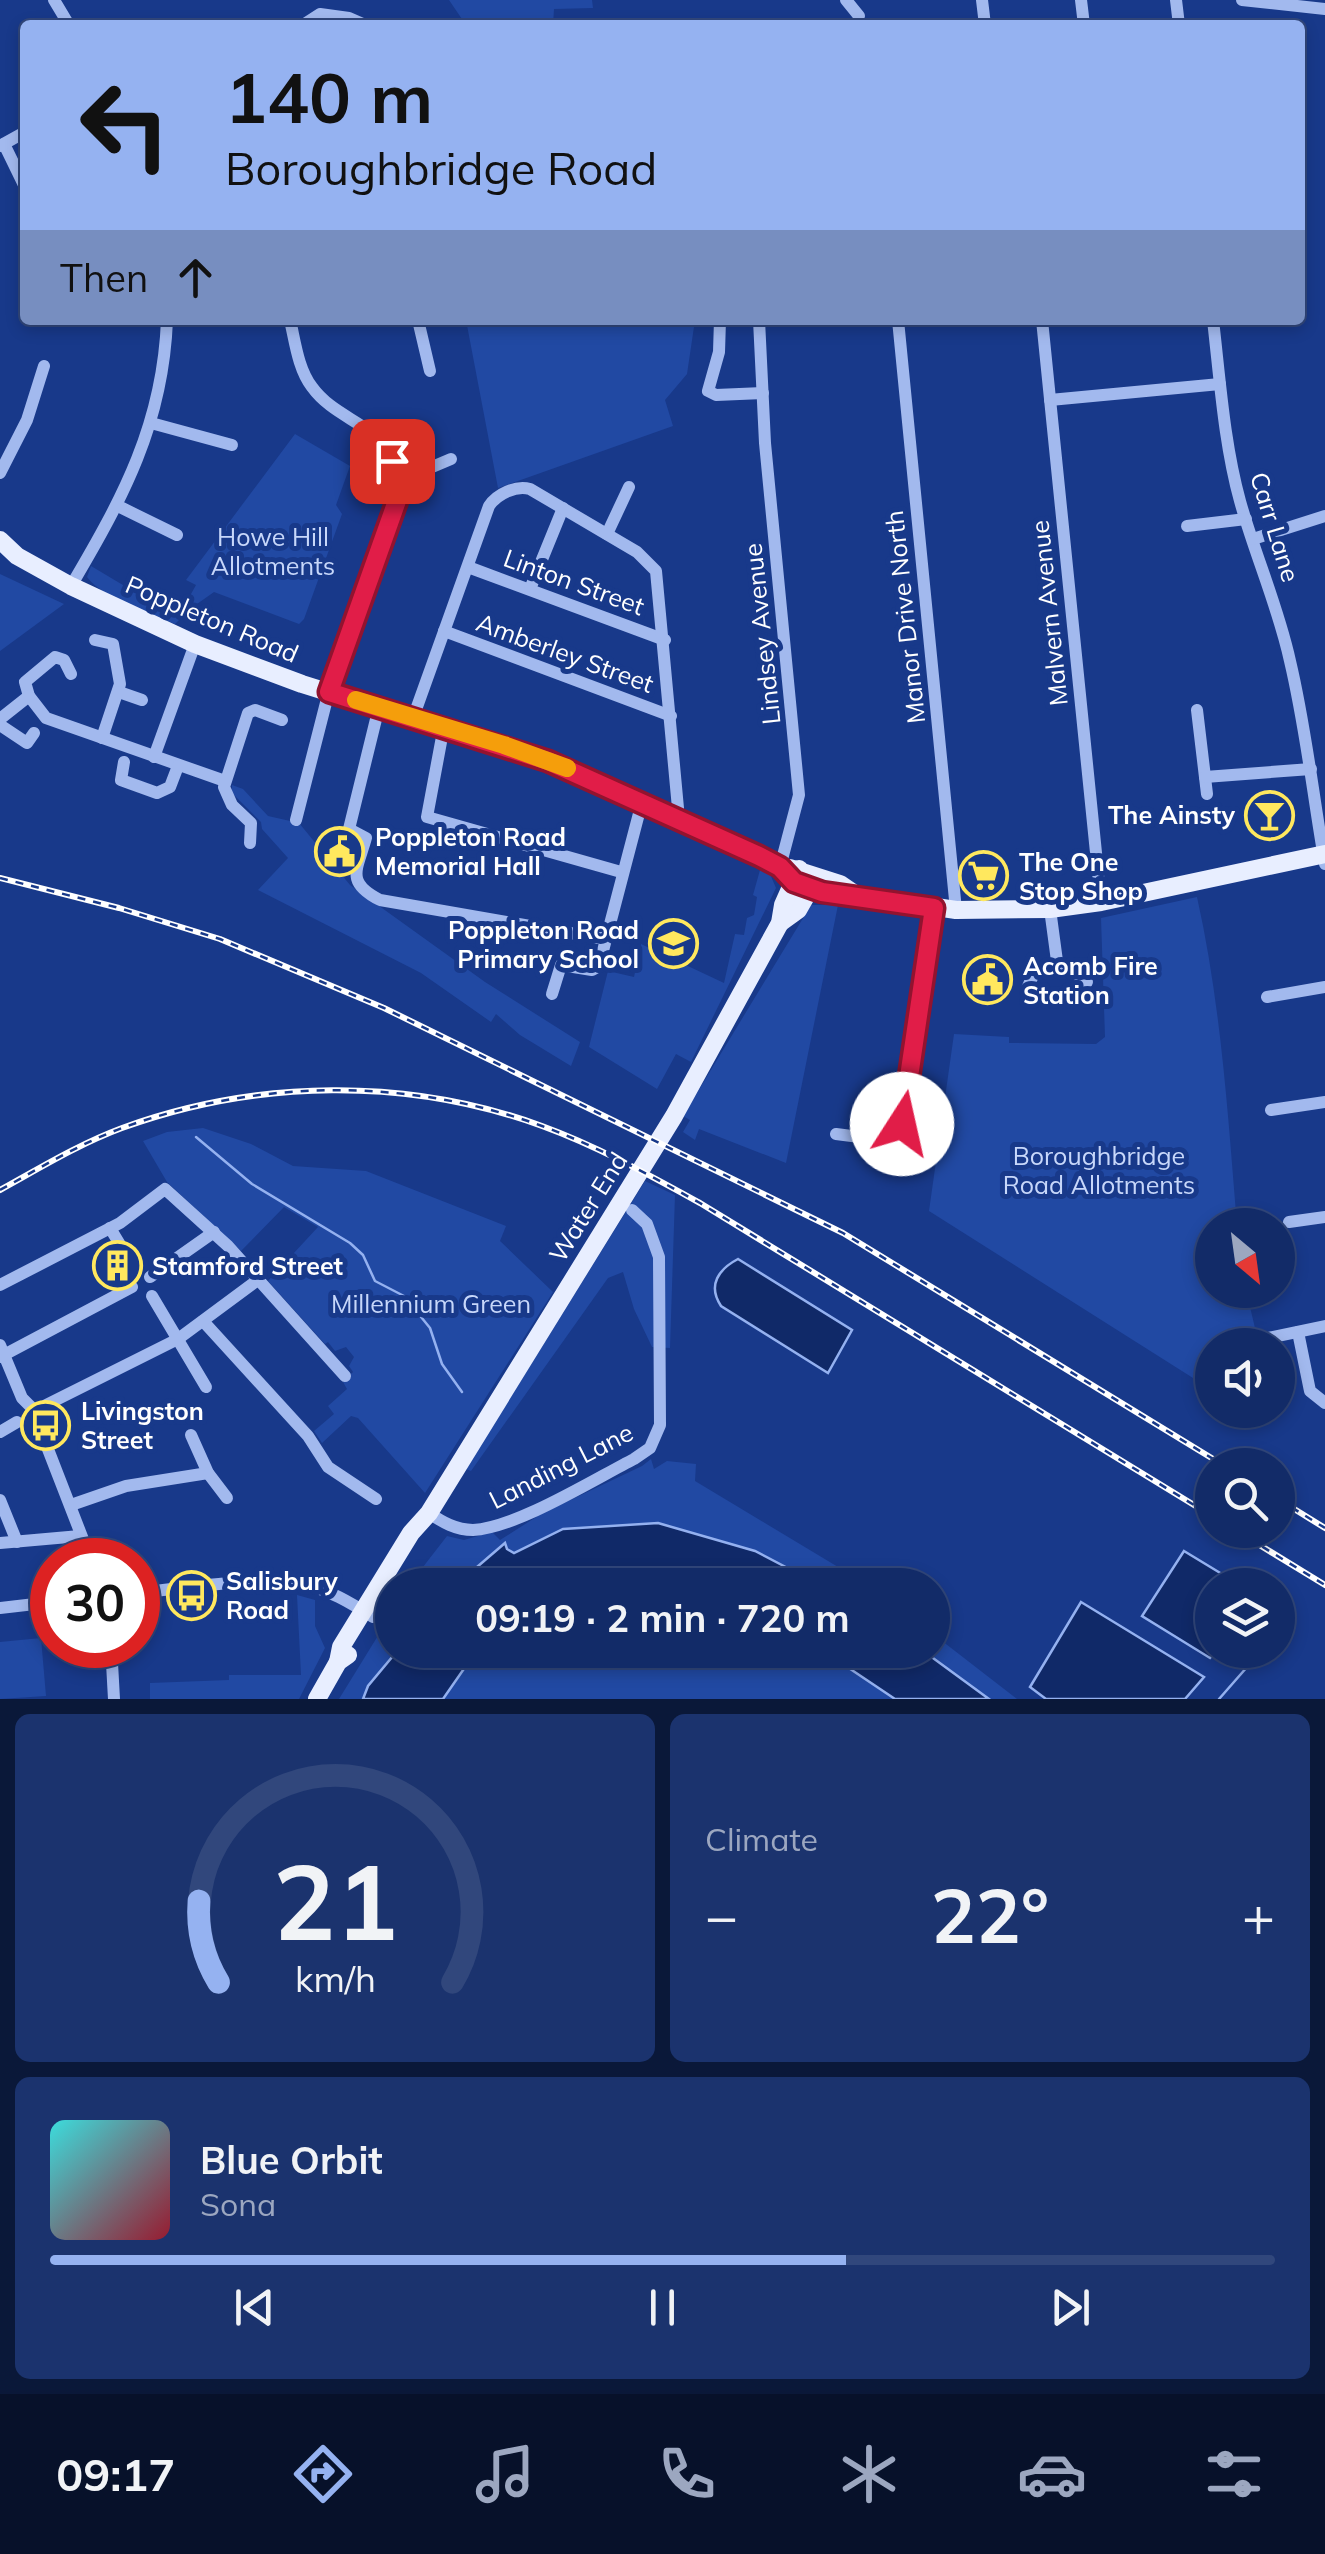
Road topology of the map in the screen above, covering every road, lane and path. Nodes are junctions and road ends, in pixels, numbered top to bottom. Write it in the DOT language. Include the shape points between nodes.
graph roads {
  1 [pos="846,0"];
  2 [pos="1242,0"];
  3 [pos="1323,6"];
  4 [pos="858,16"];
  5 [pos="310,20"];
  6 [pos="354,20"];
  7 [pos="2,145"];
  8 [pos="20,179"];
  9 [pos="166,325"];
  10 [pos="291,325"];
  11 [pos="419,325"];
  12 [pos="720,325"];
  13 [pos="760,325"];
  14 [pos="898,325"];
  15 [pos="1042,325"];
  16 [pos="1214,325"];
  17 [pos="44,366"];
  18 [pos="430,371"];
  19 [pos="1220,384"];
  20 [pos="762,394"];
  21 [pos="1050,400"];
  22 [pos="151,423"];
  23 [pos="232,445"];
  24 [pos="451,459"];
  25 [pos="0,473"];
  26 [pos="399,481"];
  27 [pos="629,487"];
  28 [pos="118,506"];
  29 [pos="564,508"];
  30 [pos="1325,516"];
  31 [pos="1246,519"];
  32 [pos="1187,526"];
  33 [pos="607,534"];
  34 [pos="177,536"];
  35 [pos="1253,539"];
  36 [pos="0,540"];
  37 [pos="8,555"];
  38 [pos="468,567"];
  39 [pos="71,586"];
  40 [pos="530,589"];
  41 [pos="444,631"];
  42 [pos="96,640"];
  43 [pos="664,640"];
  44 [pos="195,644"];
  45 [pos="72,674"];
  46 [pos="26,692"];
  47 [pos="119,692"];
  48 [pos="329,692"];
  49 [pos="142,700"];
  50 [pos="379,708"];
  51 [pos="1196,710"];
  52 [pos="670,716"];
  53 [pos="413,718"];
  54 [pos="282,720"];
  55 [pos="0,722"];
  56 [pos="444,726"];
  57 [pos="34,733"];
  58 [pos="102,738"];
  59 [pos="154,757"];
  60 [pos="124,762"];
  61 [pos="178,766"];
  62 [pos="1311,770"];
  63 [pos="1206,777"];
  64 [pos="225,782"];
  65 [pos="1206,794"];
  66 [pos="642,802"];
  67 [pos="679,819"];
  68 [pos="296,820"];
  69 [pos="250,843"];
  70 [pos="1324,855"];
  71 [pos="622,872"];
  72 [pos="800,876"];
  73 [pos="1101,902"];
  74 [pos="934,908"];
  75 [pos="1050,909"];
  76 [pos="956,910"];
  77 [pos="606,939"];
  78 [pos="1056,961"];
  79 [pos="1087,982"];
  80 [pos="1325,987"];
  81 [pos="1026,990"];
  82 [pos="552,994"];
  83 [pos="1267,998"];
  84 [pos="1325,1102"];
  85 [pos="1271,1110"];
  86 [pos="836,1134"];
  87 [pos="630,1202"];
  88 [pos="1325,1217"];
  89 [pos="1295,1221"];
  90 [pos="110,1228"];
  91 [pos="214,1232"];
  92 [pos="134,1266"];
  93 [pos="150,1277"];
  94 [pos="259,1279"];
  95 [pos="0,1285"];
  96 [pos="132,1287"];
  97 [pos="152,1296"];
  98 [pos="203,1321"];
  99 [pos="1325,1326"];
  100 [pos="1298,1332"];
  101 [pos="1295,1333"];
  102 [pos="178,1339"];
  103 [pos="1,1352"];
  104 [pos="344,1376"];
  105 [pos="206,1387"];
  106 [pos="1325,1403"];
  107 [pos="46,1405"];
  108 [pos="17,1422"];
  109 [pos="0,1432"];
  110 [pos="191,1435"];
  111 [pos="208,1473"];
  112 [pos="226,1498"];
  113 [pos="376,1499"];
  114 [pos="0,1500"];
  115 [pos="70,1505"];
  116 [pos="429,1512"];
  117 [pos="80,1536"];
  118 [pos="17,1542"];
  119 [pos="0,1543"];
  120 [pos="160,1590"];
  121 [pos="30,1605"];
  122 [pos="0,1608"];
  123 [pos="368,1614"];
  124 [pos="112,1668"];
  125 [pos="114,1699"];
  126 [pos="317,1699"];
  1 -- 4 [label="street"];
  2 -- 3 [label="street"];
  5 -- 6 [label="street" via="320,14"];
  7 -- 8 [label="street"];
  9 -- 22 [label="street"];
  10 -- 26 [label="street" via="309,384 372,432"];
  11 -- 18 [label="street"];
  12 -- 20 [label="street" via="719,352 703,387 716,395"];
  13 -- 20 [label="street, Lindsey Avenue"];
  14 -- 76 [label="street, Manor Drive North"];
  15 -- 21 [label="street, Malvern Avenue"];
  16 -- 19 [label="street, Carr Lane"];
  17 -- 25 [label="street"];
  19 -- 21 [label="street"];
  19 -- 31 [label="street, Carr Lane"];
  20 -- 72 [label="street, Lindsey Avenue" via="800,795"];
  21 -- 73 [label="street, Malvern Avenue"];
  22 -- 23 [label="street"];
  22 -- 28 [label="street"];
  24 -- 26 [label="street"];
  26 -- 48 [label="street"];
  27 -- 33 [label="street"];
  28 -- 34 [label="street"];
  28 -- 39 [label="street"];
  29 -- 33 [label="street"];
  29 -- 38 [label="street" via="526,487 497,496"];
  29 -- 40 [label="street"];
  30 -- 35 [label="street"];
  31 -- 32 [label="street"];
  31 -- 35 [label="street, Carr Lane"];
  33 -- 43 [label="street" via="652,564"];
  35 -- 62 [label="street, Carr Lane" via="1278,610"];
  36 -- 37 [label="main road, Poppleton Road"];
  37 -- 39 [label="main road, Poppleton Road"];
  38 -- 40 [label="street, Linton Street"];
  38 -- 41 [label="street"];
  39 -- 44 [label="main road, Poppleton Road"];
  40 -- 43 [label="street, Linton Street"];
  41 -- 52 [label="street, Amberley Street"];
  41 -- 53 [label="street"];
  42 -- 47 [label="street" via="114,648"];
  43 -- 52 [label="street"];
  44 -- 48 [label="main road, Poppleton Road"];
  44 -- 59 [label="street"];
  45 -- 46 [label="street" via="54,657 24,682"];
  46 -- 55 [label="street"];
  46 -- 58 [label="street" via="46,718"];
  47 -- 49 [label="street"];
  47 -- 58 [label="street"];
  48 -- 50 [label="main road, Poppleton Road"];
  48 -- 68 [label="street"];
  50 -- 53 [label="main road, Poppleton Road"];
  50 -- 77 [label="street" via="350,831 366,838 356,883 376,898"];
  51 -- 63 [label="street"];
  52 -- 67 [label="street"];
  53 -- 56 [label="main road, Poppleton Road"];
  54 -- 64 [label="street" via="248,713"];
  55 -- 57 [label="street" via="27,742"];
  56 -- 66 [label="main road, Poppleton Road"];
  56 -- 71 [label="street" via="427,818"];
  58 -- 59 [label="street"];
  59 -- 61 [label="street"];
  60 -- 61 [label="street" via="121,780 157,793 170,787"];
  61 -- 64 [label="street"];
  62 -- 63 [label="street"];
  62 -- 70 [label="street, Carr Lane"];
  63 -- 65 [label="street"];
  64 -- 69 [label="street" via="232,805 251,823"];
  66 -- 67 [label="main road, Poppleton Road"];
  66 -- 71 [label="street"];
  67 -- 72 [label="main road, Poppleton Road"];
  70 -- 73 [label="main road, Poppleton Road"];
  71 -- 77 [label="street"];
  72 -- 74 [label="main road, Poppleton Road" via="837,896"];
  72 -- 87 [label="main road, Water End" via="798,910 780,923"];
  73 -- 75 [label="main road, Poppleton Road"];
  74 -- 76 [label="main road, Poppleton Road"];
  74 -- 86 [label="street" via="902,1124 883,1140"];
  75 -- 76 [label="main road, Poppleton Road"];
  75 -- 78 [label="street"];
  77 -- 82 [label="street" via="599,966 561,965"];
  78 -- 79 [label="street"];
  78 -- 81 [label="street" via="1035,971"];
  80 -- 83 [label="street"];
  84 -- 85 [label="street"];
  87 -- 116 [label="main road, Water End"];
  87 -- 116 [label="street, Landing Lane" via="659,1257 660,1425 650,1448 488,1528 462,1529"];
  88 -- 89 [label="street"];
  90 -- 91 [label="street" via="165,1188"];
  90 -- 92 [label="street"];
  90 -- 95 [label="street"];
  91 -- 93 [label="street"];
  91 -- 94 [label="street"];
  94 -- 98 [label="street"];
  94 -- 104 [label="street"];
  96 -- 103 [label="street"];
  97 -- 102 [label="street"];
  98 -- 102 [label="street"];
  98 -- 113 [label="street" via="328,1467 357,1496"];
  99 -- 100 [label="street"];
  100 -- 101 [label="street"];
  100 -- 106 [label="street" via="1310,1391"];
  102 -- 105 [label="street"];
  102 -- 107 [label="street"];
  103 -- 115 [label="street" via="32,1408"];
  108 -- 109 [label="street"];
  110 -- 111 [label="street"];
  111 -- 112 [label="street"];
  111 -- 115 [label="street" via="140,1483"];
  114 -- 118 [label="street"];
  115 -- 117 [label="street"];
  116 -- 123 [label="main road, Water End"];
  117 -- 118 [label="street"];
  118 -- 119 [label="street"];
  120 -- 123 [label="street" via="300,1583"];
  121 -- 122 [label="street"];
  123 -- 126 [label="main road, Water End" via="340,1649"];
  124 -- 125 [label="street"];
}
